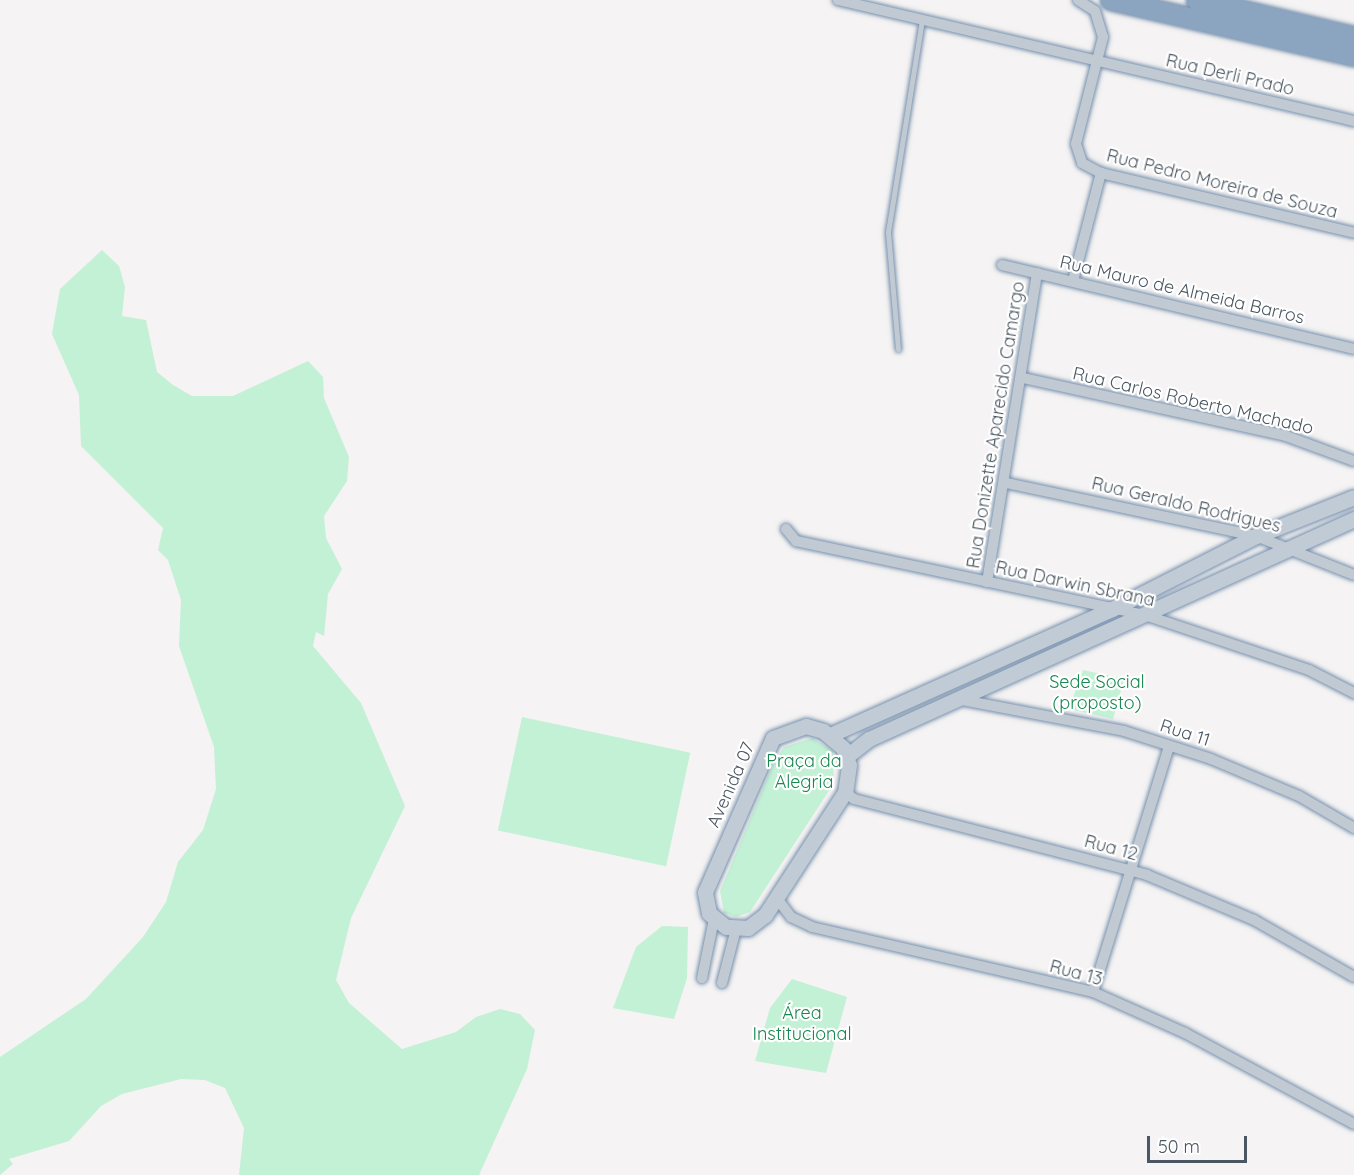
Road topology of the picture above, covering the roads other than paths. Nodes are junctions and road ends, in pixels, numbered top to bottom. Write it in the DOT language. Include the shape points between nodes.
graph roads {
  1 [pos="838,0"];
  2 [pos="1078,0"];
  3 [pos="1111,0"];
  4 [pos="1197,0"];
  5 [pos="922,20"];
  6 [pos="1354,37"];
  7 [pos="1354,56"];
  8 [pos="1098,61"];
  9 [pos="1354,121"];
  10 [pos="1101,173"];
  11 [pos="1354,233"];
  12 [pos="1002,265"];
  13 [pos="1037,273"];
  14 [pos="1073,281"];
  15 [pos="898,349"];
  16 [pos="1354,349"];
  17 [pos="1023,378"];
  18 [pos="1354,462"];
  19 [pos="1006,483"];
  20 [pos="1354,497"];
  21 [pos="1354,519"];
  22 [pos="786,529"];
  23 [pos="1256,536"];
  24 [pos="1293,547"];
  25 [pos="1354,575"];
  26 [pos="987,582"];
  27 [pos="1112,609"];
  28 [pos="1145,615"];
  29 [pos="1002,679"];
  30 [pos="1354,693"];
  31 [pos="957,699"];
  32 [pos="1008,707"];
  33 [pos="830,735"];
  34 [pos="1169,746"];
  35 [pos="846,756"];
  36 [pos="845,792"];
  37 [pos="1354,828"];
  38 [pos="1133,870"];
  39 [pos="776,897"];
  40 [pos="714,919"];
  41 [pos="736,929"];
  42 [pos="1354,977"];
  43 [pos="702,978"];
  44 [pos="723,983"];
  45 [pos="1093,992"];
  46 [pos="1354,1124"];
  1 -- 5 [label="street, Rua Derli Prado"];
  2 -- 8 [label="street, Rua Pedro Moreira de Souza" via="1100,22"];
  3 -- 7 [label="highway"];
  4 -- 6 [label="highway"];
  5 -- 8 [label="street, Rua Derli Prado"];
  5 -- 15 [label="lane" via="888,232"];
  8 -- 9 [label="street, Rua Derli Prado"];
  8 -- 10 [label="street, Rua Pedro Moreira de Souza" via="1076,144 1082,162"];
  10 -- 11 [label="street, Rua Pedro Moreira de Souza"];
  10 -- 14 [label="street"];
  12 -- 13 [label="street, Rua Mauro de Almeida Barros"];
  13 -- 14 [label="street, Rua Mauro de Almeida Barros"];
  13 -- 17 [label="street, Rua Donizette Aparecido Camargo"];
  14 -- 16 [label="street, Rua Mauro de Almeida Barros"];
  17 -- 18 [label="street, Rua Carlos Roberto Machado" via="1286,436"];
  17 -- 19 [label="street, Rua Donizette Aparecido Camargo"];
  19 -- 23 [label="street, Rua Geraldo Rodrigues"];
  19 -- 26 [label="street, Rua Donizette Aparecido Camargo"];
  20 -- 23 [label="street"];
  21 -- 24 [label="street"];
  22 -- 26 [label="street, Rua Darwin Sbrana" via="796,541"];
  23 -- 24 [label="street, Rua Geraldo Rodrigues"];
  23 -- 27 [label="street"];
  24 -- 25 [label="street, Rua Geraldo Rodrigues"];
  24 -- 28 [label="street"];
  26 -- 27 [label="street, Rua Darwin Sbrana"];
  27 -- 28 [label="street, Rua Darwin Sbrana"];
  27 -- 33 [label="street"];
  28 -- 29 [label="street"];
  28 -- 30 [label="street, Rua Darwin Sbrana" via="1309,670"];
  29 -- 31 [label="street"];
  29 -- 32 [label="street" via="994,691"];
  31 -- 32 [label="street, Rua 11"];
  31 -- 35 [label="street" via="869,739"];
  32 -- 34 [label="street, Rua 11"];
  33 -- 35 [label="street"];
  33 -- 40 [label="street, Avenida 07" via="806,726 773,738 705,892"];
  34 -- 37 [label="street, Rua 11" via="1266,780"];
  34 -- 38 [label="street"];
  35 -- 36 [label="street"];
  36 -- 38 [label="street, Rua 12" via="854,799"];
  36 -- 39 [label="street"];
  38 -- 42 [label="street, Rua 12" via="1244,915"];
  38 -- 45 [label="street"];
  39 -- 41 [label="street" via="760,921"];
  39 -- 45 [label="street, Rua 13" via="791,917 812,927"];
  40 -- 41 [label="street"];
  40 -- 43 [label="street"];
  41 -- 44 [label="street"];
  45 -- 46 [label="street, Rua 13" via="1185,1033"];
}
